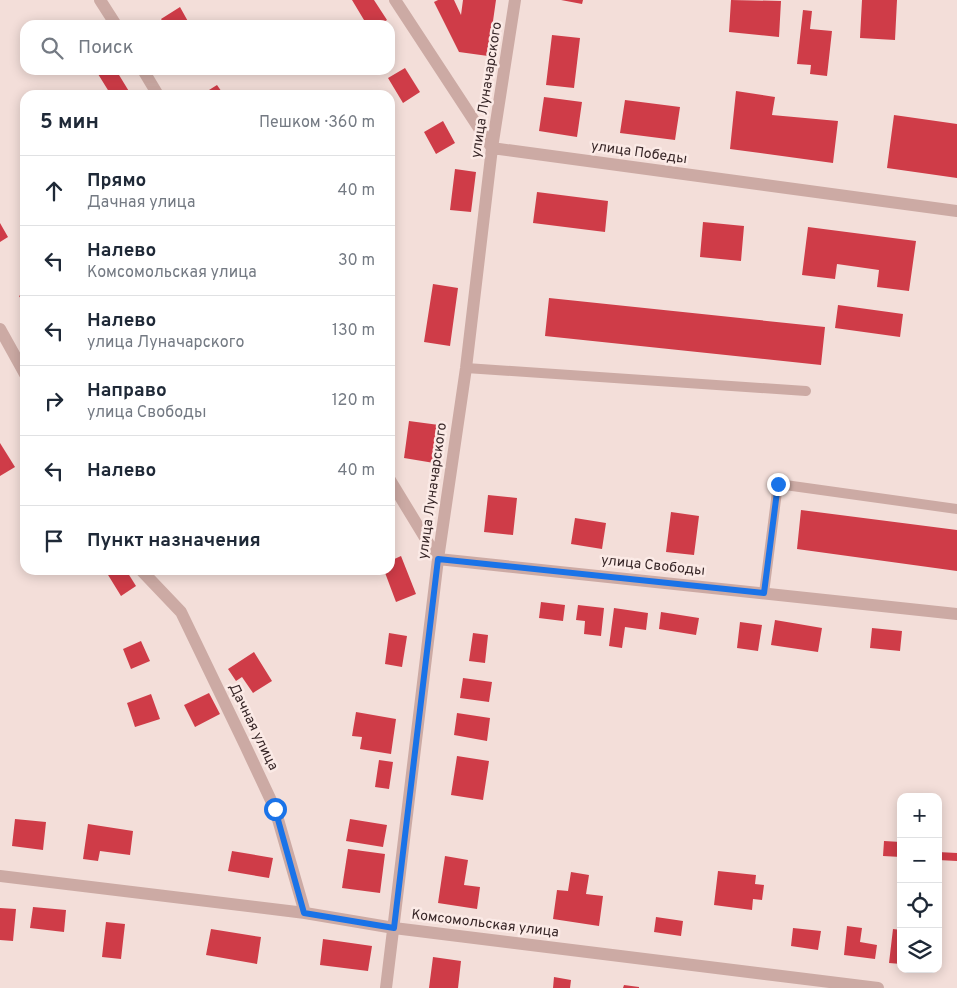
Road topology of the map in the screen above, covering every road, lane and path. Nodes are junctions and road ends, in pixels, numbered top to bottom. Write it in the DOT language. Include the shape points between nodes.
graph roads {
  1 [pos="100,0"];
  2 [pos="395,0"];
  3 [pos="515,0"];
  4 [pos="113,20"];
  5 [pos="146,75"];
  6 [pos="155,90"];
  7 [pos="492,148"];
  8 [pos="957,211"];
  9 [pos="0,329"];
  10 [pos="20,365"];
  11 [pos="466,368"];
  12 [pos="806,391"];
  13 [pos="395,488"];
  14 [pos="957,508"];
  15 [pos="438,559"];
  16 [pos="147,575"];
  17 [pos="764,593"];
  18 [pos="957,614"];
  19 [pos="0,876"];
  20 [pos="304,913"];
  21 [pos="394,928"];
  22 [pos="386,988"];
  23 [pos="878,988"];
  1 -- 4 [label="street"];
  2 -- 7 [label="street"];
  3 -- 7 [label="street, улица Луначарского"];
  5 -- 6 [label="street"];
  7 -- 8 [label="street, улица Победы"];
  7 -- 11 [label="street, улица Луначарского"];
  9 -- 10 [label="street"];
  11 -- 12 [label="lane"];
  11 -- 15 [label="street, улица Луначарского"];
  13 -- 15 [label="street"];
  14 -- 17 [label="lane" via="778,484"];
  15 -- 17 [label="street, улица Свободы"];
  15 -- 21 [label="street, улица Луначарского"];
  16 -- 20 [label="street, Дачная улица" via="180,612 275,809"];
  17 -- 18 [label="street, улица Свободы"];
  19 -- 20 [label="street, Комсомольская улица"];
  20 -- 21 [label="street, Комсомольская улица"];
  21 -- 22 [label="street, улица Луначарского"];
  21 -- 23 [label="street, Комсомольская улица"];
}
